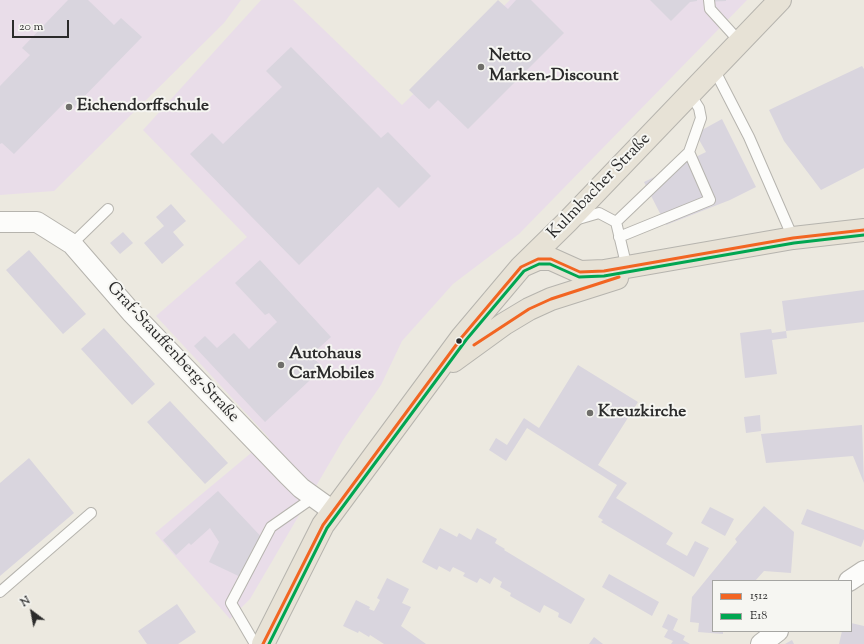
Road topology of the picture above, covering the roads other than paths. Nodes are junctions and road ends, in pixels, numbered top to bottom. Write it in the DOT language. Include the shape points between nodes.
graph roads {
  1 [pos="718,0"];
  2 [pos="780,0"];
  3 [pos="709,5"];
  4 [pos="740,42"];
  5 [pos="714,69"];
  6 [pos="690,94"];
  7 [pos="689,152"];
  8 [pos="108,209"];
  9 [pos="0,222"];
  10 [pos="567,222"];
  11 [pos="616,222"];
  12 [pos="864,230"];
  13 [pos="619,237"];
  14 [pos="793,238"];
  15 [pos="72,244"];
  16 [pos="705,254"];
  17 [pos="521,267"];
  18 [pos="627,268"];
  19 [pos="433,375"];
  20 [pos="314,497"];
  21 [pos="333,511"];
  22 [pos="91,513"];
  23 [pos="864,571"];
  24 [pos="850,580"];
  25 [pos="0,592"];
  26 [pos="777,632"];
  27 [pos="255,644"];
  28 [pos="263,644"];
  29 [pos="761,644"];
  1 -- 3 [label="lane"];
  2 -- 4 [label="main road, Kulmbacher Straße"];
  3 -- 4 [label="lane"];
  4 -- 5 [label="main road, Kulmbacher Straße"];
  5 -- 6 [label="main road, Kulmbacher Straße"];
  5 -- 14 [label="lane" via="749,137"];
  6 -- 7 [label="lane" via="699,108 701,118"];
  6 -- 10 [label="main road, Kulmbacher Straße"];
  7 -- 11 [label="lane"];
  7 -- 13 [label="lane" via="710,200"];
  8 -- 15 [label="lane"];
  9 -- 15 [label="street, Graf-Stauffenberg-Straße" via="37,222"];
  10 -- 11 [label="lane" via="599,213"];
  10 -- 17 [label="main road, Kulmbacher Straße"];
  11 -- 13 [label="lane"];
  12 -- 14 [label="main road"];
  13 -- 18 [label="lane"];
  14 -- 16 [label="main road"];
  15 -- 20 [label="street, Graf-Stauffenberg-Straße" via="136,317 288,475"];
  16 -- 18 [label="main road"];
  16 -- 19 [label="main road" via="608,280 551,300 504,324"];
  17 -- 18 [label="main road" via="538,259 551,259 580,272"];
  17 -- 19 [label="main road, Kulmbacher Straße"];
  19 -- 21 [label="main road, Kulmbacher Straße"];
  20 -- 21 [label="street, Graf-Stauffenberg-Straße"];
  20 -- 27 [label="lane" via="271,526 231,603"];
  21 -- 28 [label="main road, Kulmbacher Straße" via="322,525"];
  22 -- 25 [label="lane"];
  23 -- 24 [label="street"];
  26 -- 29 [label="street"];
}
